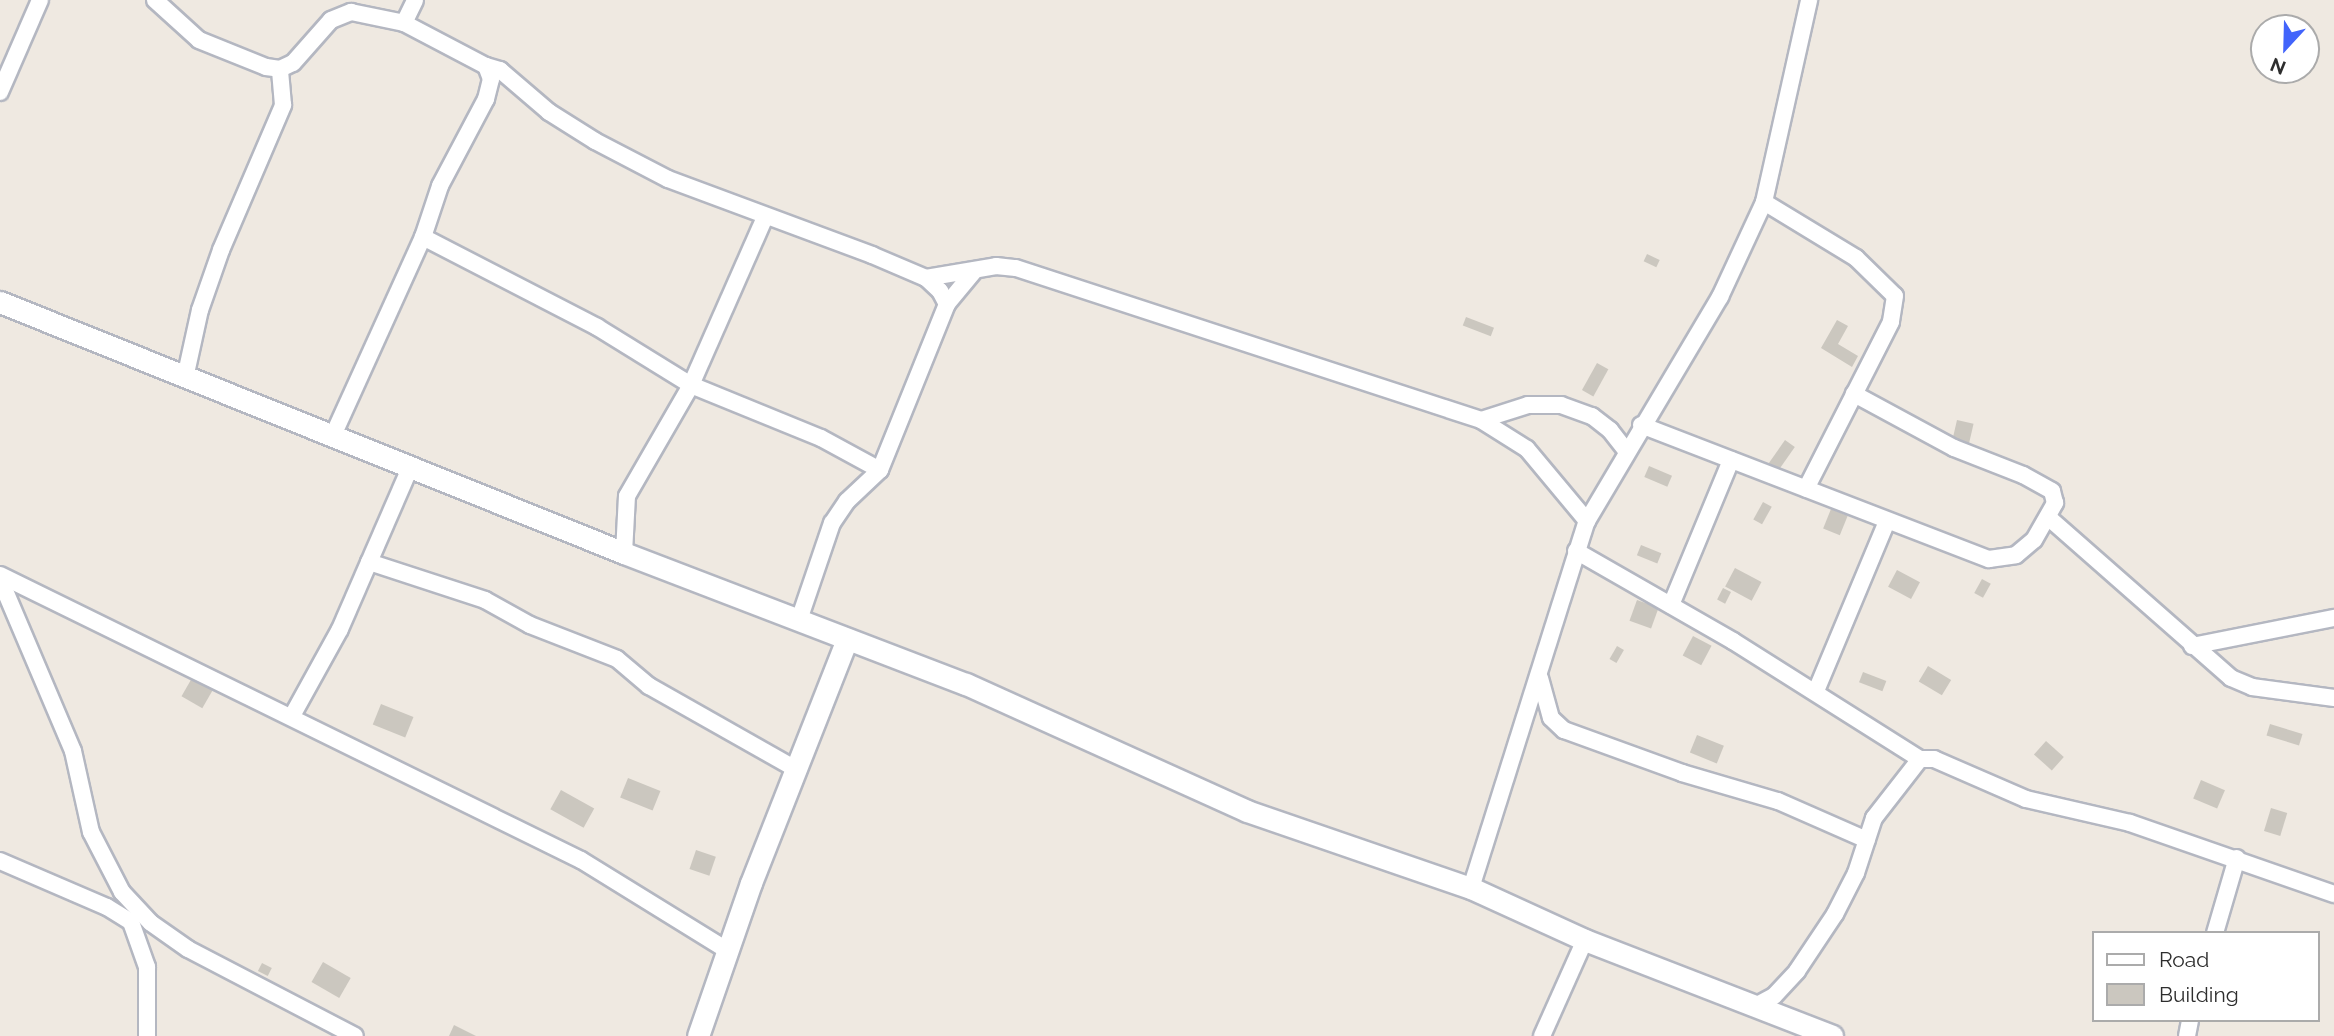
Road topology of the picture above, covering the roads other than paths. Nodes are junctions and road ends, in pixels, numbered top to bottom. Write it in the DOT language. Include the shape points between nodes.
graph roads {
  1 [pos="40,0"];
  2 [pos="155,0"];
  3 [pos="415,0"];
  4 [pos="1808,0"];
  5 [pos="404,23"];
  6 [pos="486,66"];
  7 [pos="280,69"];
  8 [pos="0,92"];
  9 [pos="1764,202"];
  10 [pos="765,217"];
  11 [pos="423,237"];
  12 [pos="975,270"];
  13 [pos="926,278"];
  14 [pos="0,302"];
  15 [pos="947,304"];
  16 [pos="185,378"];
  17 [pos="691,385"];
  18 [pos="1854,394"];
  19 [pos="1481,420"];
  20 [pos="1641,425"];
  21 [pos="334,433"];
  22 [pos="1627,452"];
  23 [pos="1731,460"];
  24 [pos="411,466"];
  25 [pos="880,470"];
  26 [pos="1806,489"];
  27 [pos="2049,518"];
  28 [pos="1587,521"];
  29 [pos="1887,521"];
  30 [pos="1576,551"];
  31 [pos="624,553"];
  32 [pos="369,562"];
  33 [pos="0,577"];
  34 [pos="1671,605"];
  35 [pos="2334,618"];
  36 [pos="799,620"];
  37 [pos="847,639"];
  38 [pos="2192,646"];
  39 [pos="1539,676"];
  40 [pos="1816,691"];
  41 [pos="2334,698"];
  42 [pos="292,716"];
  43 [pos="1920,759"];
  44 [pos="796,769"];
  45 [pos="1867,840"];
  46 [pos="2237,858"];
  47 [pos="0,861"];
  48 [pos="1471,888"];
  49 [pos="2334,894"];
  50 [pos="2216,931"];
  51 [pos="1585,940"];
  52 [pos="727,950"];
  53 [pos="1757,1005"];
  54 [pos="146,1036"];
  55 [pos="355,1036"];
  56 [pos="698,1036"];
  57 [pos="1542,1036"];
  58 [pos="1832,1036"];
  1 -- 8 [label="street"];
  2 -- 7 [label="street" via="199,40"];
  3 -- 5 [label="street"];
  4 -- 9 [label="street"];
  5 -- 6 [label="street"];
  5 -- 7 [label="street" via="351,12 331,20 293,62"];
  6 -- 10 [label="street" via="500,70 549,113 594,141 668,179"];
  6 -- 11 [label="street" via="491,79 486,99 440,186"];
  7 -- 16 [label="street" via="283,105 220,250"];
  9 -- 18 [label="street" via="1856,258 1895,296 1891,322"];
  9 -- 20 [label="street" via="1720,297"];
  10 -- 13 [label="street"];
  10 -- 17 [label="street"];
  11 -- 17 [label="street" via="597,327"];
  11 -- 21 [label="street"];
  12 -- 13 [label="street"];
  12 -- 15 [label="street"];
  12 -- 19 [label="street" via="1016,268"];
  13 -- 15 [label="street"];
  14 -- 16 [label="street"];
  15 -- 25 [label="street"];
  16 -- 21 [label="street"];
  17 -- 25 [label="street" via="821,438"];
  17 -- 31 [label="street" via="628,496"];
  18 -- 26 [label="street"];
  18 -- 27 [label="street" via="1954,448 2041,483 2052,491 2055,503"];
  19 -- 22 [label="street" via="1528,405 1560,404 1592,416"];
  19 -- 28 [label="street" via="1527,449"];
  20 -- 22 [label="street"];
  20 -- 23 [label="street"];
  21 -- 24 [label="street"];
  22 -- 28 [label="street"];
  23 -- 26 [label="street"];
  23 -- 34 [label="street"];
  24 -- 31 [label="street"];
  24 -- 32 [label="street"];
  25 -- 36 [label="street" via="847,501 832,523"];
  26 -- 29 [label="street"];
  27 -- 29 [label="street" via="2034,540 2015,555 1989,559"];
  27 -- 38 [label="street"];
  28 -- 30 [label="street"];
  29 -- 40 [label="street"];
  30 -- 34 [label="street"];
  30 -- 39 [label="street"];
  31 -- 36 [label="street"];
  32 -- 42 [label="street" via="340,629"];
  32 -- 44 [label="street" via="485,600 530,625 617,659 649,686"];
  33 -- 42 [label="street"];
  33 -- 55 [label="street" via="73,751 91,832 122,892 151,923 188,949"];
  34 -- 40 [label="street"];
  35 -- 38 [label="street"];
  36 -- 37 [label="street"];
  37 -- 44 [label="street"];
  37 -- 48 [label="street" via="966,684 1247,811"];
  38 -- 41 [label="street" via="2231,678 2252,688"];
  39 -- 45 [label="street" via="1551,718 1564,730 1777,801"];
  39 -- 48 [label="street"];
  40 -- 43 [label="street"];
  42 -- 52 [label="street" via="581,860"];
  43 -- 45 [label="street" via="1874,818"];
  43 -- 46 [label="street" via="1934,759 2026,799 2130,823"];
  44 -- 52 [label="street"];
  45 -- 53 [label="street" via="1835,914 1797,971 1774,996"];
  46 -- 49 [label="street"];
  46 -- 50 [label="street"];
  47 -- 54 [label="street" via="107,906 131,922 147,967"];
  48 -- 51 [label="street"];
  51 -- 53 [label="street"];
  51 -- 57 [label="street"];
  52 -- 56 [label="street"];
  53 -- 58 [label="street"];
}
